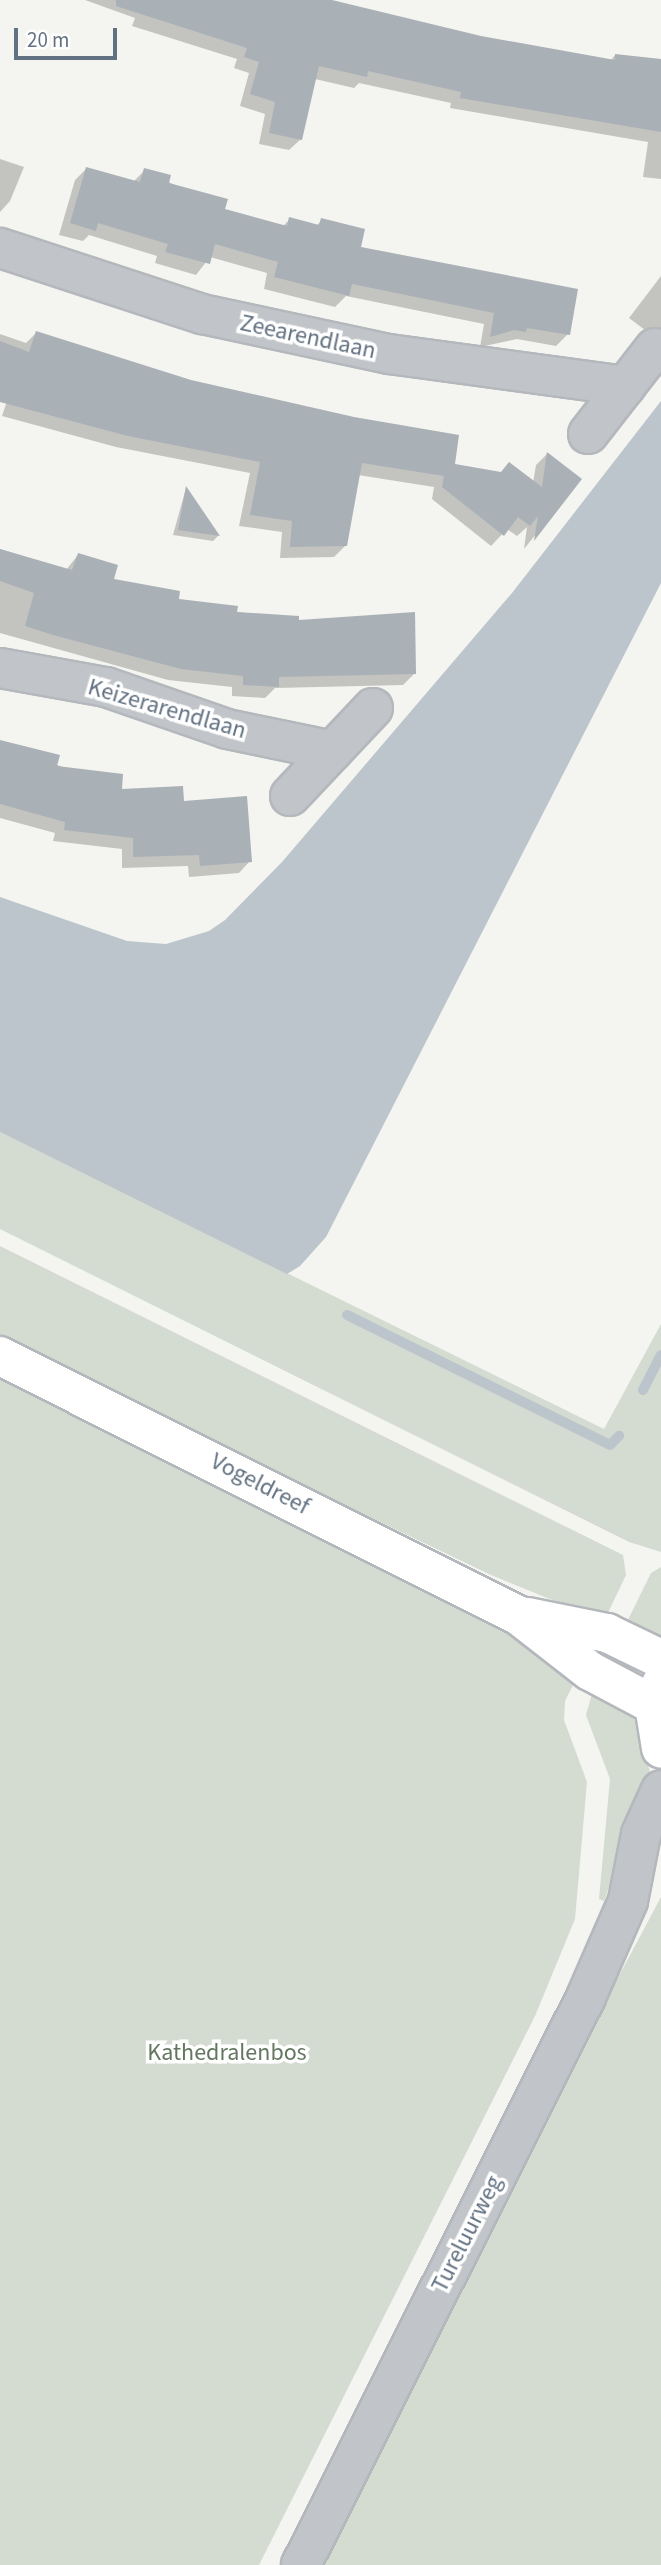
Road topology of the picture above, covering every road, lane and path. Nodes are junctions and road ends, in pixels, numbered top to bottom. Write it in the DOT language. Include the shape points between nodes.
graph roads {
  1 [pos="0,248"];
  2 [pos="655,348"];
  3 [pos="626,386"];
  4 [pos="588,435"];
  5 [pos="0,668"];
  6 [pos="373,709"];
  7 [pos="333,751"];
  8 [pos="290,796"];
  9 [pos="0,1356"];
  10 [pos="518,1615"];
  11 [pos="661,1659"];
  12 [pos="657,1695"];
  13 [pos="661,1748"];
  14 [pos="661,1790"];
  15 [pos="661,1867"];
  16 [pos="628,1901"];
  17 [pos="301,2565"];
  1 -- 3 [label="street, Zeearendlaan" via="215,317 389,354"];
  2 -- 3 [label="street"];
  3 -- 4 [label="street"];
  5 -- 7 [label="street, Keizerarendlaan" via="106,687 227,729"];
  6 -- 7 [label="street"];
  7 -- 8 [label="street"];
  9 -- 10 [label="main road, Vogeldreef"];
  10 -- 11 [label="main road, Vogeldreef" via="607,1633"];
  10 -- 12 [label="main road, Vogeldreef" via="590,1671"];
  12 -- 13 [label="main road"];
  14 -- 16 [label="street, Tureluurweg" via="641,1835"];
  15 -- 16 [label="street, Tureluurweg"];
  16 -- 17 [label="street, Tureluurweg" via="586,1997"];
}
